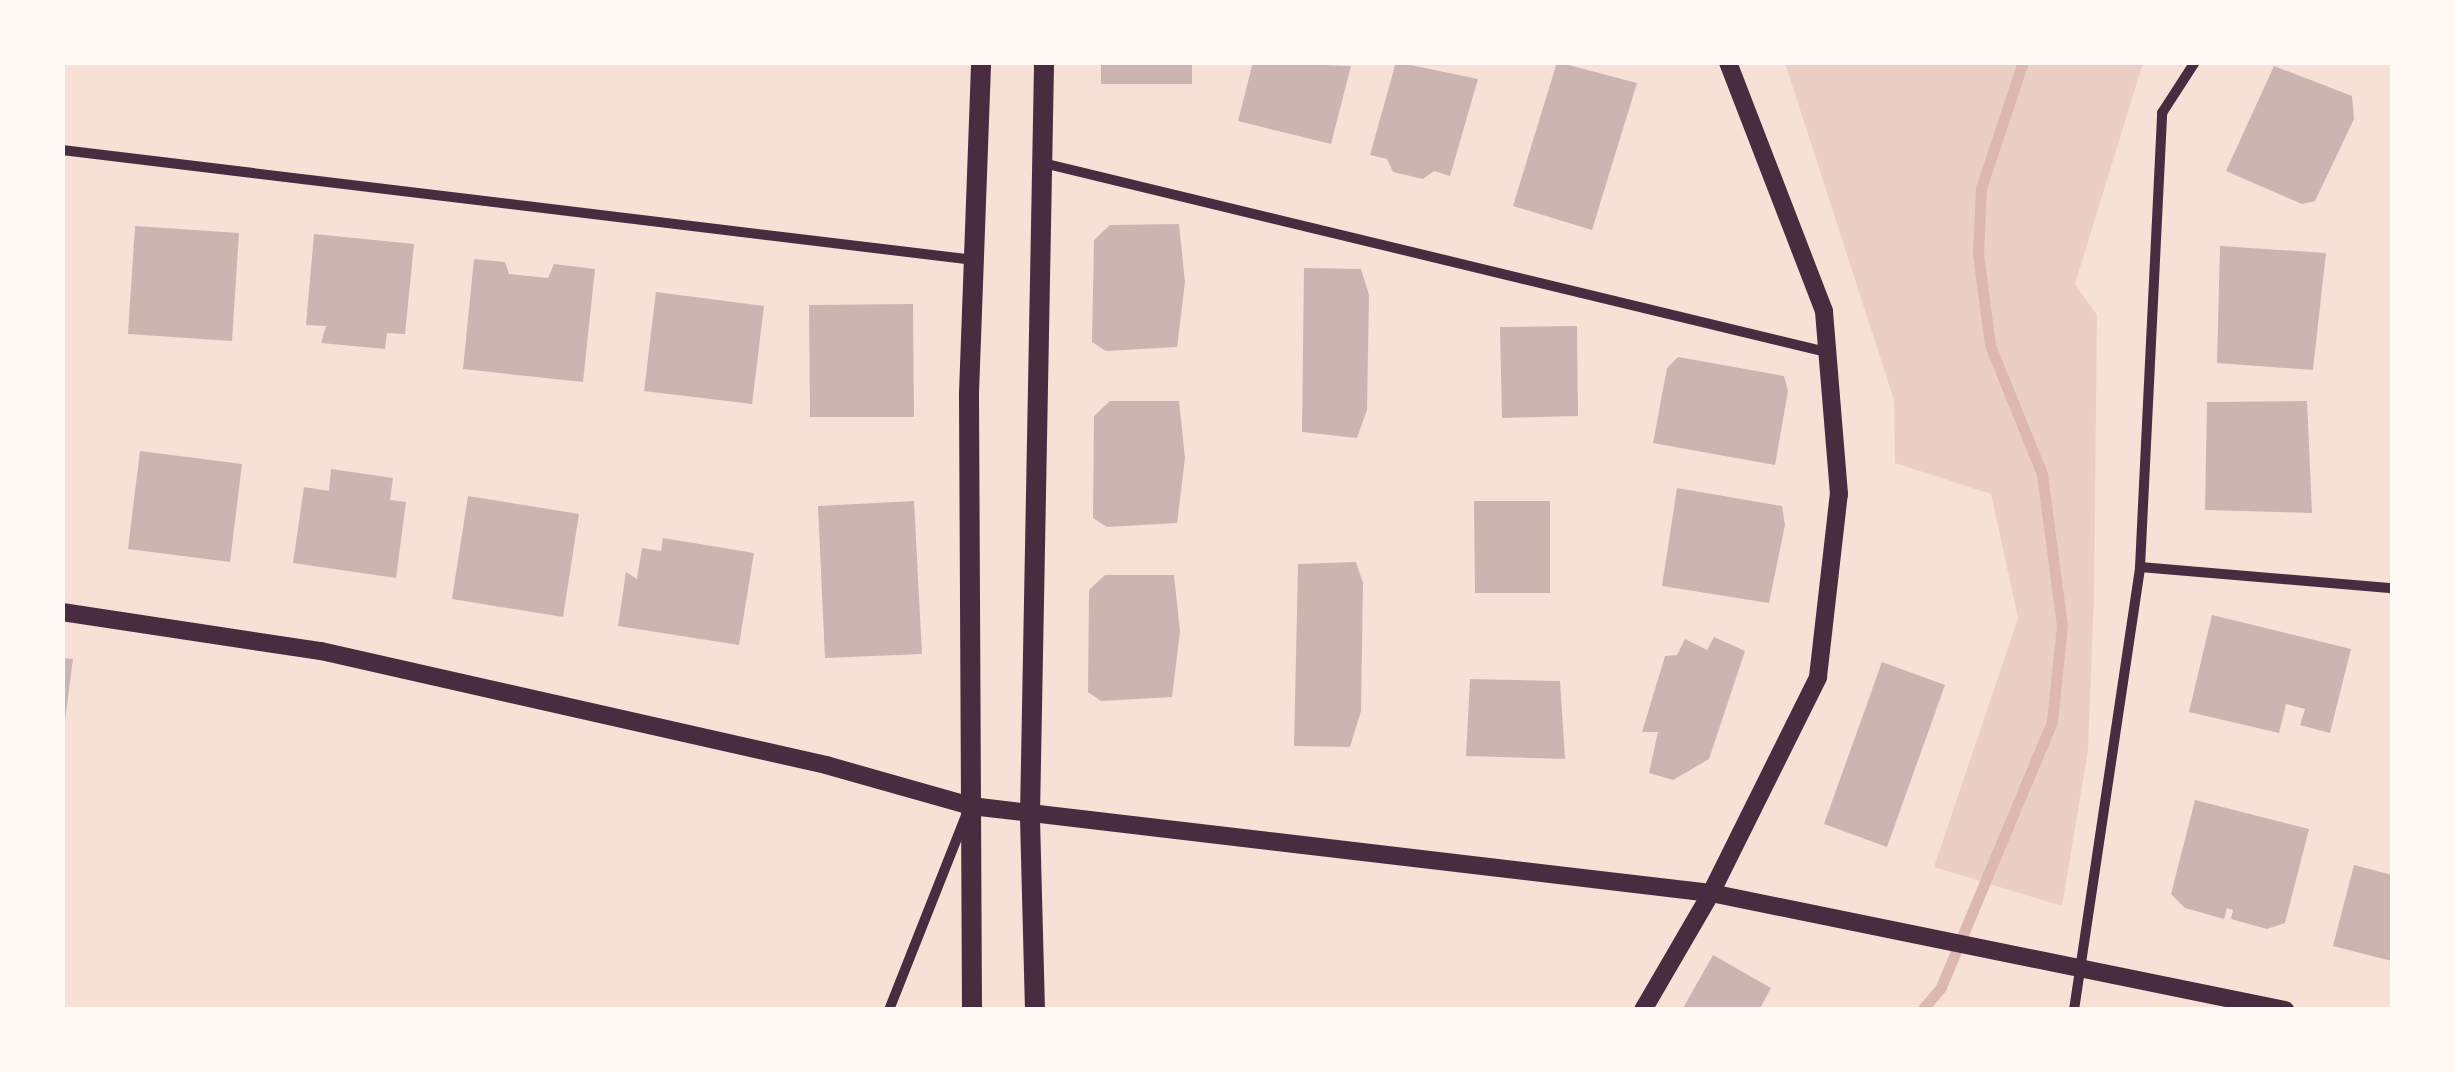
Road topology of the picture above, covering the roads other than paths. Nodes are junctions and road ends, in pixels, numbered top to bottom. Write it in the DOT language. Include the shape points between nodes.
graph roads {
  1 [pos="981,62"];
  2 [pos="1044,62"];
  3 [pos="1728,62"];
  4 [pos="2195,62"];
  5 [pos="62,150"];
  6 [pos="1043,163"];
  7 [pos="974,260"];
  8 [pos="1822,350"];
  9 [pos="2140,567"];
  10 [pos="2392,588"];
  11 [pos="62,612"];
  12 [pos="970,806"];
  13 [pos="1030,814"];
  14 [pos="1710,894"];
  15 [pos="2084,967"];
  16 [pos="888,1010"];
  17 [pos="972,1010"];
  18 [pos="1036,1010"];
  19 [pos="1643,1010"];
  20 [pos="2074,1010"];
  21 [pos="2285,1010"];
  1 -- 7 [label="main road"];
  2 -- 6 [label="main road"];
  3 -- 8 [label="street" via="1824,310"];
  4 -- 9 [label="street" via="2162,113"];
  5 -- 7 [label="street"];
  6 -- 8 [label="street"];
  6 -- 13 [label="main road"];
  7 -- 12 [label="main road"];
  8 -- 14 [label="street" via="1838,494 1818,676"];
  9 -- 10 [label="street"];
  9 -- 15 [label="street"];
  11 -- 12 [label="street" via="321,651 826,765"];
  12 -- 13 [label="street"];
  12 -- 16 [label="street"];
  12 -- 17 [label="main road"];
  13 -- 14 [label="street"];
  13 -- 18 [label="main road"];
  14 -- 15 [label="street"];
  14 -- 19 [label="street"];
  15 -- 20 [label="street"];
  15 -- 21 [label="street"];
}
